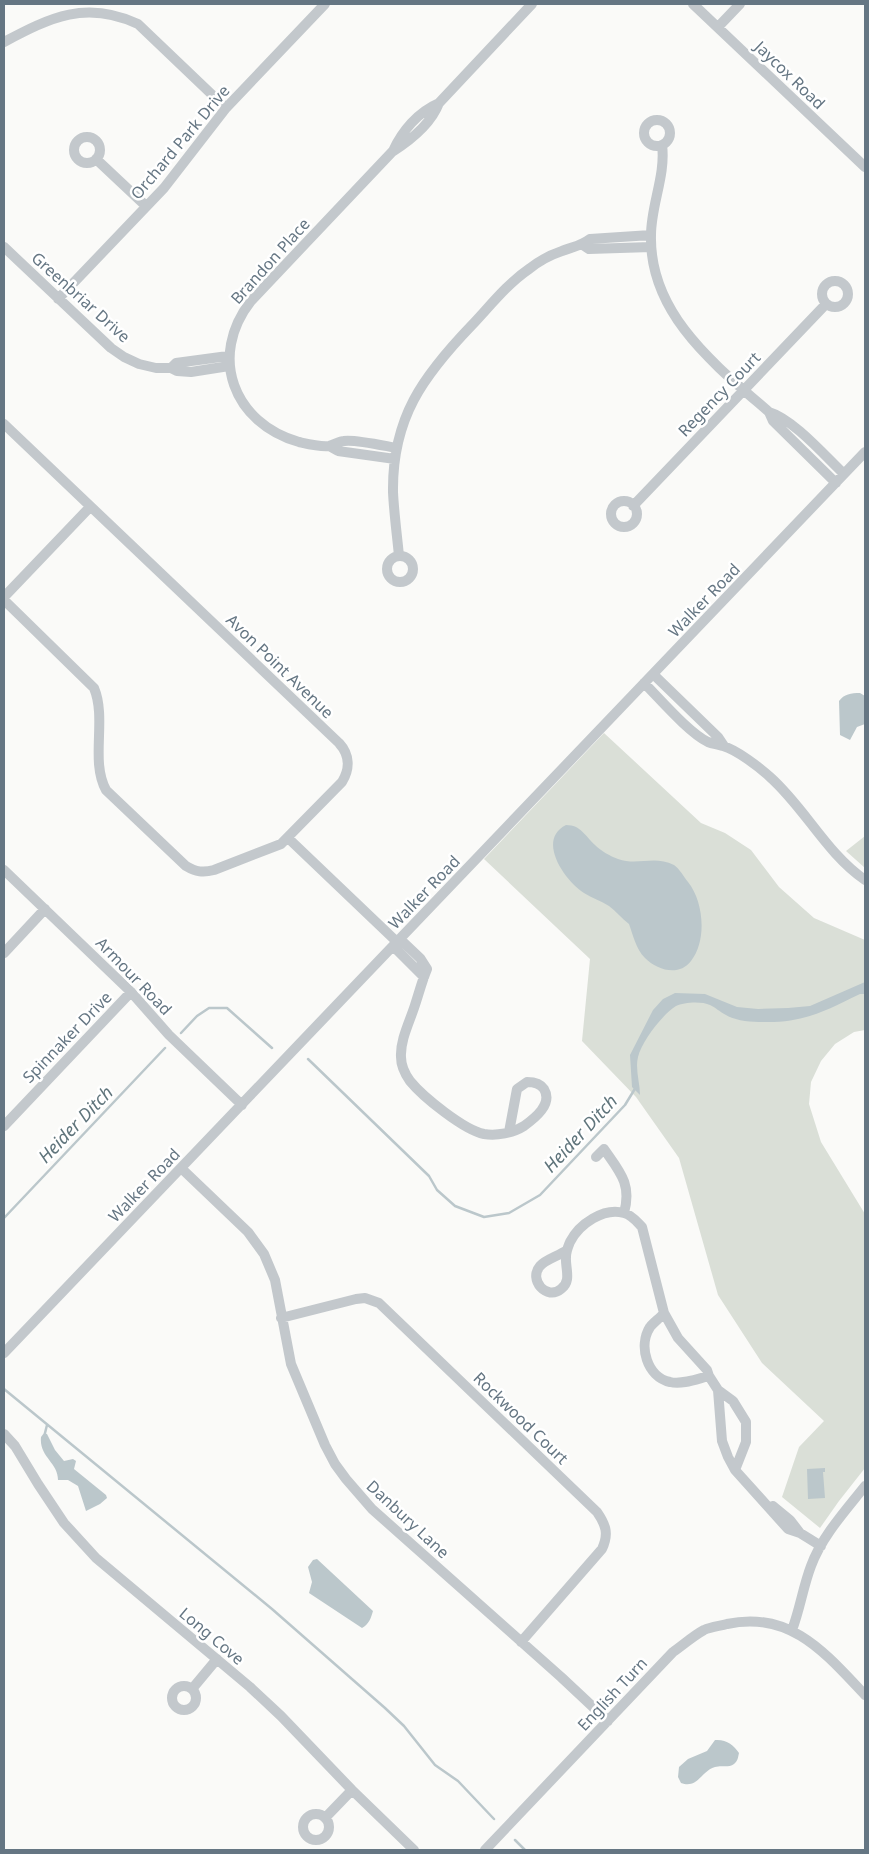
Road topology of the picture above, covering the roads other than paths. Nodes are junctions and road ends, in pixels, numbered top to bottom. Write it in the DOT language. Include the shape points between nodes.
graph roads {
  1 [pos="325,4"];
  2 [pos="532,4"];
  3 [pos="693,4"];
  4 [pos="740,4"];
  5 [pos="718,27"];
  6 [pos="4,42"];
  7 [pos="226,108"];
  8 [pos="662,145"];
  9 [pos="96,159"];
  10 [pos="865,167"];
  11 [pos="146,206"];
  12 [pos="651,235"];
  13 [pos="583,245"];
  14 [pos="4,247"];
  15 [pos="651,247"];
  16 [pos="58,298"];
  17 [pos="826,304"];
  18 [pos="229,361"];
  19 [pos="744,390"];
  20 [pos="769,412"];
  21 [pos="4,424"];
  22 [pos="329,446"];
  23 [pos="397,448"];
  24 [pos="865,452"];
  25 [pos="395,460"];
  26 [pos="844,474"];
  27 [pos="836,483"];
  28 [pos="633,506"];
  29 [pos="90,507"];
  30 [pos="399,556"];
  31 [pos="4,599"];
  32 [pos="653,674"];
  33 [pos="644,683"];
  34 [pos="724,746"];
  35 [pos="288,838"];
  36 [pos="4,870"];
  37 [pos="865,880"];
  38 [pos="46,910"];
  39 [pos="397,942"];
  40 [pos="4,953"];
  41 [pos="132,992"];
  42 [pos="242,1105"];
  43 [pos="4,1126"];
  44 [pos="509,1132"];
  45 [pos="596,1158"];
  46 [pos="181,1168"];
  47 [pos="624,1212"];
  48 [pos="567,1250"];
  49 [pos="664,1313"];
  50 [pos="281,1318"];
  51 [pos="4,1353"];
  52 [pos="709,1376"];
  53 [pos="718,1390"];
  54 [pos="4,1434"];
  55 [pos="735,1470"];
  56 [pos="865,1486"];
  57 [pos="821,1546"];
  58 [pos="792,1630"];
  59 [pos="522,1642"];
  60 [pos="217,1659"];
  61 [pos="192,1689"];
  62 [pos="865,1695"];
  63 [pos="608,1721"];
  64 [pos="352,1790"];
  65 [pos="325,1818"];
  66 [pos="414,1850"];
  67 [pos="485,1850"];
  1 -- 7 [label="street, Orchard Park Drive"];
  2 -- 18 [label="street, Brandon Place" via="438,103 409,126 392,152 251,301 236,325"];
  3 -- 5 [label="street, Jaycox Road"];
  4 -- 5 [label="street"];
  5 -- 10 [label="street, Jaycox Road"];
  6 -- 7 [label="street" via="61,12 80,8 108,9 138,24"];
  7 -- 11 [label="street, Orchard Park Drive"];
  8 -- 12 [label="street" via="664,159"];
  9 -- 11 [label="street"];
  11 -- 16 [label="street, Orchard Park Drive"];
  12 -- 13 [label="street" via="590,239"];
  12 -- 15 [label="street"];
  13 -- 15 [label="street" via="589,249"];
  13 -- 23 [label="street" via="551,255 528,269 449,348 418,391"];
  14 -- 16 [label="street, Greenbriar Drive"];
  15 -- 19 [label="street" via="658,279 675,317 692,340"];
  16 -- 18 [label="street, Greenbriar Drive" via="110,348 147,366 171,368 176,363"];
  17 -- 19 [label="street, Regency Court"];
  18 -- 22 [label="street" via="237,393 259,420 291,439"];
  19 -- 20 [label="street"];
  19 -- 28 [label="street, Regency Court"];
  20 -- 26 [label="street" via="792,425"];
  20 -- 27 [label="street" via="773,421"];
  21 -- 29 [label="street, Avon Point Avenue"];
  22 -- 23 [label="street" via="344,440"];
  22 -- 25 [label="street" via="338,451"];
  23 -- 25 [label="street"];
  24 -- 26 [label="street, Walker Road"];
  25 -- 30 [label="street" via="393,493"];
  26 -- 27 [label="street, Walker Road"];
  27 -- 32 [label="street, Walker Road"];
  29 -- 31 [label="street"];
  29 -- 35 [label="street, Avon Point Avenue" via="343,748 348,761 346,776"];
  31 -- 35 [label="street, Avon Point Avenue" via="94,688 98,704 102,783 186,866 199,872 214,870 276,846"];
  32 -- 33 [label="street, Walker Road"];
  32 -- 34 [label="street" via="718,736"];
  33 -- 34 [label="street" via="692,731 708,742"];
  33 -- 39 [label="street, Walker Road"];
  34 -- 37 [label="street" via="770,777 834,852"];
  35 -- 39 [label="street"];
  36 -- 38 [label="street, Armour Road"];
  38 -- 40 [label="street"];
  38 -- 41 [label="street, Armour Road"];
  39 -- 42 [label="street, Walker Road"];
  39 -- 44 [label="street" via="427,969 403,1042 400,1056 403,1070 424,1094 470,1129 484,1134"];
  41 -- 42 [label="street, Armour Road" via="169,1035"];
  41 -- 43 [label="street, Spinnaker Drive"];
  42 -- 46 [label="street, Walker Road"];
  44 -- 44 [label="street" via="522,1128 545,1105 546,1096 540,1085 528,1082 517,1089"];
  45 -- 47 [label="street" via="604,1149 622,1175 628,1190"];
  46 -- 50 [label="street, Danbury Lane" via="260,1246 275,1280"];
  46 -- 51 [label="street, Walker Road"];
  47 -- 48 [label="street" via="608,1212 595,1217 581,1228"];
  47 -- 49 [label="street" via="642,1227"];
  49 -- 52 [label="street" via="678,1338"];
  49 -- 52 [label="street" via="650,1327 645,1339 646,1360 655,1373 668,1382 677,1383"];
  50 -- 59 [label="street, Danbury Lane" via="291,1364 325,1445 346,1479 372,1508"];
  50 -- 59 [label="street, Rockwood Court" via="356,1299 365,1298 379,1303 597,1512 607,1535 602,1549"];
  52 -- 53 [label="street"];
  53 -- 55 [label="street" via="722,1441"];
  53 -- 55 [label="street" via="733,1401 746,1422 746,1442"];
  54 -- 60 [label="street, Long Cove" via="64,1523 96,1558"];
  55 -- 57 [label="street" via="763,1501 790,1520 800,1533"];
  56 -- 57 [label="street"];
  57 -- 58 [label="street" via="811,1564"];
  58 -- 62 [label="street" via="829,1657"];
  58 -- 63 [label="street, English Turn" via="758,1622 738,1622 706,1629 673,1652"];
  59 -- 63 [label="street, Danbury Lane"];
  60 -- 61 [label="street"];
  60 -- 64 [label="street, Long Cove" via="281,1716"];
  63 -- 67 [label="street, English Turn"];
  64 -- 65 [label="street"];
  64 -- 66 [label="street, Long Cove"];
}
